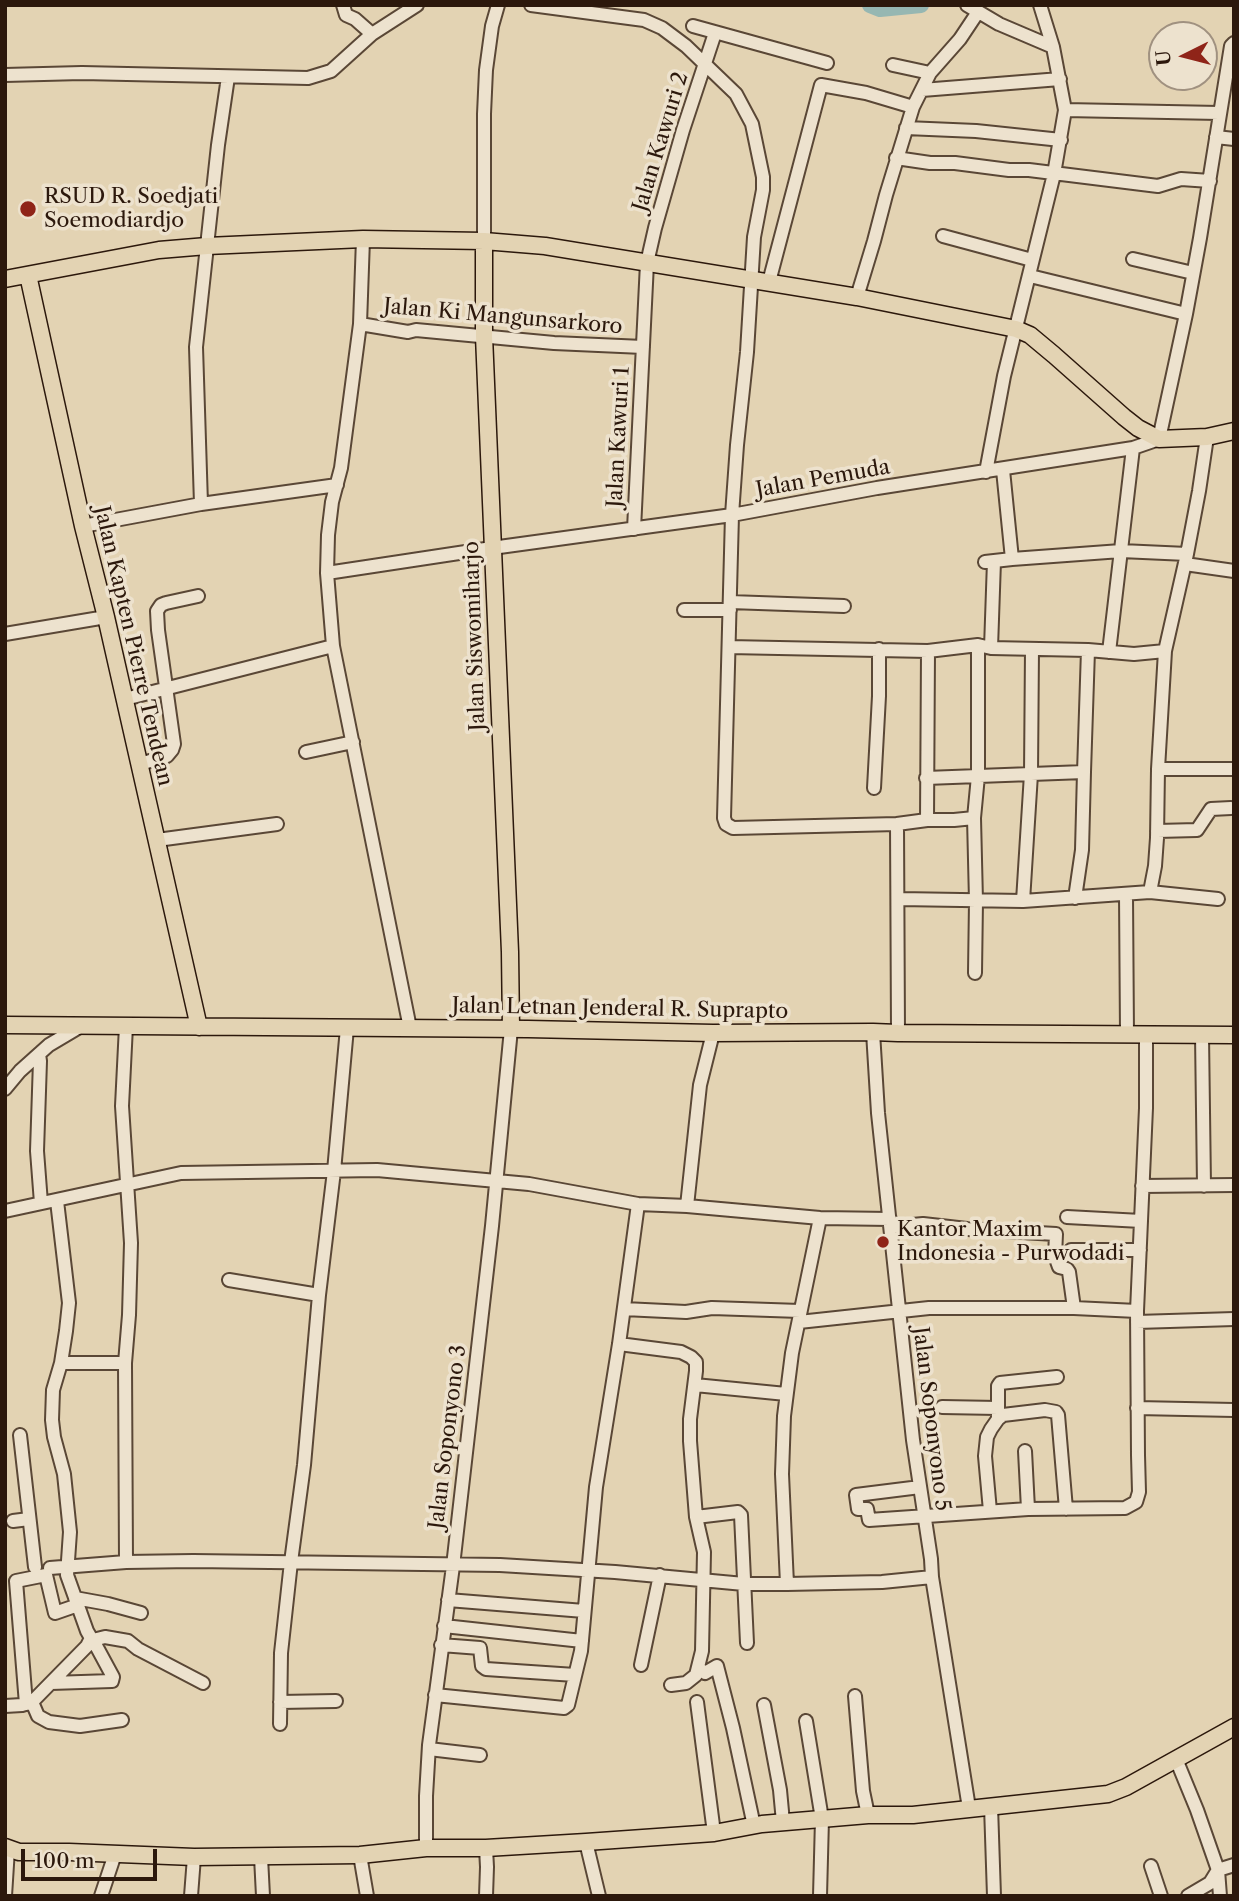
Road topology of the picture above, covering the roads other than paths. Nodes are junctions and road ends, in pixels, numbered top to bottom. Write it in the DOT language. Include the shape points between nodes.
graph roads {
  1 [pos="343,5"];
  2 [pos="417,5"];
  3 [pos="498,5"];
  4 [pos="531,5"];
  5 [pos="1040,5"];
  6 [pos="973,8"];
  7 [pos="626,11"];
  8 [pos="693,26"];
  9 [pos="715,33"];
  10 [pos="372,34"];
  11 [pos="1234,43"];
  12 [pos="1054,47"];
  13 [pos="704,64"];
  14 [pos="893,65"];
  15 [pos="930,73"];
  16 [pos="5,75"];
  17 [pos="229,77"];
  18 [pos="1060,79"];
  19 [pos="821,85"];
  20 [pos="922,90"];
  21 [pos="913,107"];
  22 [pos="1065,110"];
  23 [pos="1219,113"];
  24 [pos="906,128"];
  25 [pos="1216,137"];
  26 [pos="1234,139"];
  27 [pos="1061,140"];
  28 [pos="897,158"];
  29 [pos="1054,174"];
  30 [pos="1210,181"];
  31 [pos="943,236"];
  32 [pos="363,239"];
  33 [pos="484,241"];
  34 [pos="207,246"];
  35 [pos="1133,259"];
  36 [pos="1032,260"];
  37 [pos="647,263"];
  38 [pos="1193,273"];
  39 [pos="27,275"];
  40 [pos="1030,275"];
  41 [pos="5,279"];
  42 [pos="751,280"];
  43 [pos="769,282"];
  44 [pos="857,297"];
  45 [pos="1186,314"];
  46 [pos="359,324"];
  47 [pos="1016,329"];
  48 [pos="484,336"];
  49 [pos="643,348"];
  50 [pos="1234,431"];
  51 [pos="1206,437"];
  52 [pos="1164,440"];
  53 [pos="1133,448"];
  54 [pos="1003,470"];
  55 [pos="986,472"];
  56 [pos="337,485"];
  57 [pos="201,504"];
  58 [pos="732,515"];
  59 [pos="83,526"];
  60 [pos="634,529"];
  61 [pos="492,548"];
  62 [pos="1121,551"];
  63 [pos="1012,559"];
  64 [pos="1186,559"];
  65 [pos="1234,571"];
  66 [pos="327,573"];
  67 [pos="198,596"];
  68 [pos="730,606"];
  69 [pos="844,606"];
  70 [pos="684,610"];
  71 [pos="106,617"];
  72 [pos="5,634"];
  73 [pos="333,646"];
  74 [pos="729,647"];
  75 [pos="985,647"];
  76 [pos="878,649"];
  77 [pos="1032,649"];
  78 [pos="1088,650"];
  79 [pos="928,651"];
  80 [pos="1165,651"];
  81 [pos="1109,652"];
  82 [pos="167,688"];
  83 [pos="125,699"];
  84 [pos="353,742"];
  85 [pos="306,752"];
  86 [pos="140,764"];
  87 [pos="1158,769"];
  88 [pos="1234,769"];
  89 [pos="1084,772"];
  90 [pos="1031,774"];
  91 [pos="978,776"];
  92 [pos="926,778"];
  93 [pos="874,788"];
  94 [pos="1231,808"];
  95 [pos="974,818"];
  96 [pos="927,820"];
  97 [pos="277,824"];
  98 [pos="897,824"];
  99 [pos="1157,831"];
  100 [pos="156,840"];
  101 [pos="1150,892"];
  102 [pos="1126,895"];
  103 [pos="1075,898"];
  104 [pos="899,899"];
  105 [pos="1218,899"];
  106 [pos="976,901"];
  107 [pos="1023,901"];
  108 [pos="975,973"];
  109 [pos="5,1025"];
  110 [pos="81,1026"];
  111 [pos="125,1026"];
  112 [pos="199,1027"];
  113 [pos="347,1028"];
  114 [pos="410,1028"];
  115 [pos="511,1029"];
  116 [pos="873,1032"];
  117 [pos="713,1033"];
  118 [pos="898,1033"];
  119 [pos="1127,1035"];
  120 [pos="1146,1035"];
  121 [pos="1202,1035"];
  122 [pos="1234,1035"];
  123 [pos="38,1054"];
  124 [pos="5,1089"];
  125 [pos="334,1171"];
  126 [pos="496,1181"];
  127 [pos="127,1185"];
  128 [pos="1234,1185"];
  129 [pos="1142,1186"];
  130 [pos="1204,1186"];
  131 [pos="57,1200"];
  132 [pos="41,1203"];
  133 [pos="638,1204"];
  134 [pos="687,1206"];
  135 [pos="5,1211"];
  136 [pos="1067,1217"];
  137 [pos="820,1218"];
  138 [pos="1141,1221"];
  139 [pos="890,1223"];
  140 [pos="1140,1250"];
  141 [pos="1071,1251"];
  142 [pos="229,1280"];
  143 [pos="319,1295"];
  144 [pos="1074,1308"];
  145 [pos="624,1309"];
  146 [pos="899,1311"];
  147 [pos="1137,1316"];
  148 [pos="799,1317"];
  149 [pos="1234,1319"];
  150 [pos="619,1344"];
  151 [pos="61,1363"];
  152 [pos="125,1363"];
  153 [pos="1057,1377"];
  154 [pos="695,1385"];
  155 [pos="786,1394"];
  156 [pos="942,1407"];
  157 [pos="1137,1408"];
  158 [pos="1234,1410"];
  159 [pos="998,1414"];
  160 [pos="20,1435"];
  161 [pos="1025,1451"];
  162 [pos="920,1487"];
  163 [pos="1028,1509"];
  164 [pos="1066,1509"];
  165 [pos="990,1511"];
  166 [pos="923,1516"];
  167 [pos="696,1517"];
  168 [pos="29,1519"];
  169 [pos="13,1521"];
  170 [pos="126,1562"];
  171 [pos="291,1562"];
  172 [pos="68,1566"];
  173 [pos="453,1566"];
  174 [pos="35,1567"];
  175 [pos="50,1568"];
  176 [pos="588,1570"];
  177 [pos="660,1575"];
  178 [pos="932,1577"];
  179 [pos="705,1579"];
  180 [pos="744,1584"];
  181 [pos="787,1584"];
  182 [pos="448,1600"];
  183 [pos="76,1602"];
  184 [pos="584,1611"];
  185 [pos="141,1613"];
  186 [pos="444,1626"];
  187 [pos="92,1639"];
  188 [pos="582,1640"];
  189 [pos="747,1643"];
  190 [pos="441,1646"];
  191 [pos="641,1665"];
  192 [pos="699,1668"];
  193 [pos="575,1675"];
  194 [pos="51,1683"];
  195 [pos="203,1683"];
  196 [pos="671,1685"];
  197 [pos="435,1695"];
  198 [pos="855,1696"];
  199 [pos="336,1701"];
  200 [pos="280,1702"];
  201 [pos="697,1702"];
  202 [pos="29,1703"];
  203 [pos="764,1705"];
  204 [pos="5,1706"];
  205 [pos="122,1720"];
  206 [pos="806,1721"];
  207 [pos="280,1724"];
  208 [pos="1234,1727"];
  209 [pos="429,1749"];
  210 [pos="480,1755"];
  211 [pos="1176,1759"];
  212 [pos="991,1806"];
  213 [pos="969,1808"];
  214 [pos="868,1815"];
  215 [pos="822,1819"];
  216 [pos="783,1822"];
  217 [pos="754,1826"];
  218 [pos="714,1833"];
  219 [pos="586,1842"];
  220 [pos="7,1848"];
  221 [pos="426,1849"];
  222 [pos="486,1849"];
  223 [pos="115,1854"];
  224 [pos="360,1855"];
  225 [pos="194,1857"];
  226 [pos="261,1857"];
  227 [pos="1234,1865"];
  228 [pos="1151,1866"];
  229 [pos="1218,1870"];
  230 [pos="5,1896"];
  231 [pos="102,1896"];
  232 [pos="191,1896"];
  233 [pos="263,1896"];
  234 [pos="367,1896"];
  235 [pos="486,1896"];
  236 [pos="599,1896"];
  237 [pos="820,1896"];
  238 [pos="995,1896"];
  239 [pos="1161,1896"];
  240 [pos="1188,1896"];
  241 [pos="1220,1896"];
  1 -- 10 [label="street" via="346,15"];
  2 -- 10 [label="street"];
  3 -- 33 [label="street" via="486,70"];
  4 -- 7 [label="street"];
  5 -- 12 [label="street"];
  6 -- 12 [label="street"];
  6 -- 15 [label="street" via="960,39"];
  7 -- 13 [label="street" via="662,28"];
  8 -- 9 [label="street"];
  9 -- 13 [label="street, Jalan Kawuri 2"];
  9 -- 19 [label="street" via="828,60"];
  10 -- 17 [label="street" via="321,75"];
  11 -- 23 [label="street"];
  12 -- 18 [label="street"];
  13 -- 37 [label="street, Jalan Kawuri 2"];
  13 -- 42 [label="street" via="736,94 756,139 763,190"];
  14 -- 15 [label="street"];
  15 -- 20 [label="street"];
  16 -- 17 [label="street"];
  17 -- 34 [label="street"];
  18 -- 20 [label="street"];
  18 -- 22 [label="street"];
  19 -- 21 [label="street"];
  19 -- 43 [label="street"];
  20 -- 21 [label="street"];
  21 -- 24 [label="street"];
  22 -- 23 [label="street"];
  22 -- 27 [label="street"];
  23 -- 25 [label="street"];
  24 -- 27 [label="street"];
  24 -- 28 [label="street"];
  25 -- 26 [label="street"];
  25 -- 30 [label="street"];
  27 -- 29 [label="street"];
  28 -- 29 [label="street"];
  28 -- 44 [label="street"];
  29 -- 30 [label="street" via="1158,186 1181,179"];
  29 -- 36 [label="street"];
  30 -- 38 [label="street"];
  31 -- 36 [label="street"];
  32 -- 33 [label="main road"];
  32 -- 34 [label="main road"];
  32 -- 46 [label="street"];
  33 -- 37 [label="main road"];
  33 -- 48 [label="main road, Jalan Siswomiharjo"];
  34 -- 39 [label="main road" via="159,250"];
  34 -- 57 [label="street" via="196,347"];
  35 -- 38 [label="street"];
  36 -- 40 [label="street"];
  37 -- 42 [label="main road"];
  37 -- 49 [label="street, Jalan Kawuri 1"];
  38 -- 45 [label="street"];
  39 -- 41 [label="main road"];
  39 -- 59 [label="main road, Jalan Kapten Pierre Tendean"];
  40 -- 45 [label="street"];
  40 -- 47 [label="street"];
  42 -- 43 [label="main road"];
  42 -- 58 [label="street"];
  43 -- 44 [label="main road"];
  44 -- 47 [label="main road"];
  45 -- 52 [label="street"];
  46 -- 48 [label="street, Jalan Ki Mangunsarkoro"];
  46 -- 56 [label="street"];
  47 -- 52 [label="main road" via="1030,335 1138,428"];
  47 -- 55 [label="street"];
  48 -- 49 [label="street, Jalan Ki Mangunsarkoro"];
  48 -- 61 [label="main road, Jalan Siswomiharjo"];
  49 -- 60 [label="street, Jalan Kawuri 1"];
  50 -- 51 [label="main road"];
  51 -- 52 [label="main road"];
  51 -- 64 [label="street"];
  52 -- 53 [label="street, Jalan Pemuda"];
  53 -- 54 [label="street, Jalan Pemuda"];
  53 -- 62 [label="street"];
  54 -- 55 [label="street, Jalan Pemuda"];
  54 -- 63 [label="street"];
  55 -- 58 [label="street, Jalan Pemuda"];
  56 -- 57 [label="street"];
  56 -- 66 [label="street"];
  57 -- 59 [label="street"];
  58 -- 60 [label="street, Jalan Pemuda"];
  58 -- 68 [label="street"];
  59 -- 71 [label="main road, Jalan Kapten Pierre Tendean"];
  60 -- 61 [label="street, Jalan Pemuda"];
  61 -- 66 [label="street, Jalan Pemuda"];
  61 -- 115 [label="main road, Jalan Siswomiharjo"];
  62 -- 63 [label="street"];
  62 -- 64 [label="street"];
  62 -- 81 [label="street"];
  63 -- 75 [label="street" via="990,561"];
  64 -- 65 [label="street"];
  64 -- 80 [label="street"];
  66 -- 73 [label="street"];
  67 -- 82 [label="street" via="166,603 157,611"];
  68 -- 69 [label="street"];
  68 -- 70 [label="street"];
  68 -- 74 [label="street"];
  71 -- 72 [label="street"];
  71 -- 83 [label="main road, Jalan Kapten Pierre Tendean"];
  73 -- 82 [label="street"];
  73 -- 84 [label="street"];
  74 -- 76 [label="street"];
  74 -- 98 [label="street" via="726,824 733,828"];
  75 -- 77 [label="street"];
  75 -- 79 [label="street"];
  75 -- 91 [label="street"];
  76 -- 79 [label="street"];
  76 -- 93 [label="street"];
  77 -- 78 [label="street"];
  77 -- 90 [label="street"];
  78 -- 81 [label="street"];
  78 -- 89 [label="street"];
  79 -- 92 [label="street"];
  80 -- 81 [label="street"];
  80 -- 87 [label="street"];
  82 -- 83 [label="street"];
  82 -- 86 [label="street" via="172,750"];
  83 -- 86 [label="main road, Jalan Kapten Pierre Tendean"];
  84 -- 85 [label="street"];
  84 -- 114 [label="street"];
  86 -- 100 [label="main road, Jalan Kapten Pierre Tendean"];
  87 -- 88 [label="street"];
  87 -- 99 [label="street"];
  89 -- 90 [label="street"];
  89 -- 103 [label="street" via="1082,850"];
  90 -- 91 [label="street"];
  90 -- 107 [label="street"];
  91 -- 92 [label="street"];
  91 -- 95 [label="street"];
  92 -- 96 [label="street"];
  94 -- 99 [label="street" via="1211,809 1197,830"];
  95 -- 96 [label="street"];
  95 -- 106 [label="street"];
  96 -- 98 [label="street"];
  97 -- 100 [label="street"];
  98 -- 104 [label="street"];
  99 -- 101 [label="street"];
  100 -- 112 [label="main road, Jalan Kapten Pierre Tendean"];
  101 -- 102 [label="street"];
  101 -- 105 [label="street"];
  102 -- 103 [label="street"];
  102 -- 119 [label="street"];
  103 -- 107 [label="street"];
  104 -- 106 [label="street"];
  104 -- 118 [label="street"];
  106 -- 107 [label="street"];
  106 -- 108 [label="street"];
  109 -- 110 [label="main road, Jalan Letnan Jenderal R. Suprapto"];
  110 -- 111 [label="main road, Jalan Letnan Jenderal R. Suprapto"];
  110 -- 123 [label="street"];
  111 -- 112 [label="main road, Jalan Letnan Jenderal R. Suprapto"];
  111 -- 127 [label="street" via="122,1106"];
  112 -- 113 [label="main road, Jalan Letnan Jenderal R. Suprapto"];
  113 -- 114 [label="main road, Jalan Letnan Jenderal R. Suprapto"];
  113 -- 125 [label="street"];
  114 -- 115 [label="main road, Jalan Letnan Jenderal R. Suprapto"];
  115 -- 117 [label="main road, Jalan Letnan Jenderal R. Suprapto"];
  115 -- 126 [label="street, Jalan Soponyono 3"];
  116 -- 117 [label="main road, Jalan Letnan Jenderal R. Suprapto"];
  116 -- 118 [label="main road, Jalan Letnan Jenderal R. Suprapto"];
  116 -- 139 [label="street, Jalan Soponyono 5"];
  117 -- 134 [label="street" via="700,1085"];
  118 -- 119 [label="main road, Jalan Letnan Jenderal R. Suprapto"];
  119 -- 120 [label="main road, Jalan Letnan Jenderal R. Suprapto"];
  120 -- 121 [label="main road, Jalan Letnan Jenderal R. Suprapto"];
  120 -- 129 [label="street"];
  121 -- 122 [label="main road, Jalan Letnan Jenderal R. Suprapto"];
  121 -- 130 [label="street"];
  123 -- 124 [label="street"];
  123 -- 132 [label="street"];
  125 -- 126 [label="street" via="377,1170"];
  125 -- 127 [label="street" via="181,1173"];
  125 -- 143 [label="street"];
  126 -- 133 [label="street"];
  126 -- 173 [label="street, Jalan Soponyono 3"];
  127 -- 131 [label="street"];
  127 -- 152 [label="street" via="131,1243"];
  128 -- 130 [label="street"];
  129 -- 130 [label="street"];
  129 -- 138 [label="street"];
  131 -- 132 [label="street"];
  131 -- 151 [label="street" via="69,1303"];
  132 -- 135 [label="street"];
  133 -- 134 [label="street"];
  133 -- 145 [label="street"];
  134 -- 137 [label="street"];
  136 -- 138 [label="street"];
  137 -- 139 [label="street"];
  137 -- 148 [label="street"];
  138 -- 140 [label="street"];
  139 -- 144 [label="street" via="1056,1234 1055,1256 1059,1267 1069,1272"];
  139 -- 146 [label="street, Jalan Soponyono 5"];
  140 -- 141 [label="street"];
  140 -- 147 [label="street"];
  142 -- 143 [label="street"];
  143 -- 171 [label="street"];
  144 -- 146 [label="street"];
  144 -- 147 [label="street"];
  145 -- 148 [label="street" via="686,1312 712,1308"];
  145 -- 150 [label="street"];
  146 -- 148 [label="street"];
  146 -- 162 [label="street, Jalan Soponyono 5"];
  147 -- 149 [label="street"];
  147 -- 157 [label="street"];
  148 -- 155 [label="street"];
  150 -- 154 [label="street" via="691,1357 696,1362"];
  150 -- 176 [label="street"];
  151 -- 152 [label="street"];
  151 -- 172 [label="street" via="53,1390 52,1420 64,1474"];
  152 -- 170 [label="street"];
  153 -- 159 [label="street" via="1000,1384"];
  154 -- 155 [label="street"];
  154 -- 167 [label="street" via="690,1441"];
  155 -- 181 [label="street" via="782,1474"];
  156 -- 159 [label="street"];
  157 -- 158 [label="street"];
  157 -- 164 [label="street" via="1136,1502 1125,1508"];
  159 -- 164 [label="street" via="1056,1412"];
  159 -- 165 [label="street" via="987,1437 985,1456"];
  160 -- 168 [label="street"];
  161 -- 163 [label="street"];
  162 -- 166 [label="street, Jalan Soponyono 5"];
  162 -- 166 [label="street" via="856,1495 858,1509 867,1509 869,1520"];
  163 -- 164 [label="street"];
  163 -- 165 [label="street"];
  165 -- 166 [label="street"];
  166 -- 178 [label="street, Jalan Soponyono 5"];
  167 -- 179 [label="street" via="705,1552"];
  167 -- 180 [label="street" via="740,1513"];
  168 -- 169 [label="street"];
  168 -- 174 [label="street"];
  170 -- 171 [label="street"];
  170 -- 172 [label="street"];
  171 -- 173 [label="street"];
  171 -- 200 [label="street"];
  172 -- 175 [label="street"];
  172 -- 183 [label="street"];
  173 -- 176 [label="street"];
  173 -- 182 [label="street, Jalan Soponyono 3"];
  176 -- 177 [label="street"];
  176 -- 184 [label="street"];
  177 -- 179 [label="street"];
  177 -- 191 [label="street"];
  178 -- 181 [label="street"];
  178 -- 213 [label="street, Jalan Soponyono 5"];
  179 -- 180 [label="street"];
  179 -- 192 [label="street"];
  180 -- 181 [label="street"];
  180 -- 189 [label="street"];
  182 -- 184 [label="street"];
  182 -- 186 [label="street, Jalan Soponyono 3"];
  183 -- 185 [label="street"];
  183 -- 187 [label="street"];
  183 -- 202 [label="street" via="55,1613 46,1576 16,1581"];
  184 -- 188 [label="street"];
  186 -- 188 [label="street"];
  186 -- 190 [label="street, Jalan Soponyono 3"];
  187 -- 194 [label="street"];
  187 -- 194 [label="street" via="112,1681"];
  187 -- 195 [label="street" via="128,1641"];
  188 -- 193 [label="street"];
  190 -- 193 [label="street" via="480,1648 486,1669"];
  190 -- 197 [label="street, Jalan Soponyono 3"];
  192 -- 196 [label="street" via="692,1679"];
  192 -- 217 [label="street" via="705,1673 718,1669"];
  193 -- 197 [label="street" via="565,1708"];
  194 -- 202 [label="street"];
  197 -- 209 [label="street, Jalan Soponyono 3"];
  198 -- 214 [label="street"];
  199 -- 200 [label="street"];
  200 -- 207 [label="street"];
  201 -- 218 [label="street"];
  202 -- 204 [label="street"];
  202 -- 205 [label="street" via="49,1722 80,1726"];
  203 -- 216 [label="street"];
  206 -- 215 [label="street"];
  208 -- 211 [label="main road"];
  209 -- 210 [label="street"];
  209 -- 221 [label="street, Jalan Soponyono 3"];
  211 -- 212 [label="main road" via="1108,1794"];
  211 -- 229 [label="street"];
  212 -- 213 [label="main road"];
  212 -- 238 [label="street"];
  213 -- 214 [label="main road"];
  214 -- 215 [label="main road"];
  215 -- 216 [label="main road"];
  215 -- 237 [label="street"];
  216 -- 217 [label="main road"];
  217 -- 218 [label="main road"];
  218 -- 219 [label="main road"];
  219 -- 222 [label="main road"];
  219 -- 236 [label="street"];
  220 -- 223 [label="main road"];
  220 -- 230 [label="street"];
  221 -- 222 [label="main road"];
  221 -- 224 [label="main road"];
  222 -- 235 [label="street"];
  223 -- 225 [label="main road"];
  223 -- 231 [label="street"];
  224 -- 226 [label="main road"];
  224 -- 234 [label="street"];
  225 -- 226 [label="main road"];
  225 -- 232 [label="street"];
  226 -- 233 [label="street"];
  227 -- 229 [label="street"];
  228 -- 239 [label="street"];
  229 -- 240 [label="street" via="1210,1883"];
  229 -- 241 [label="street"];
}
